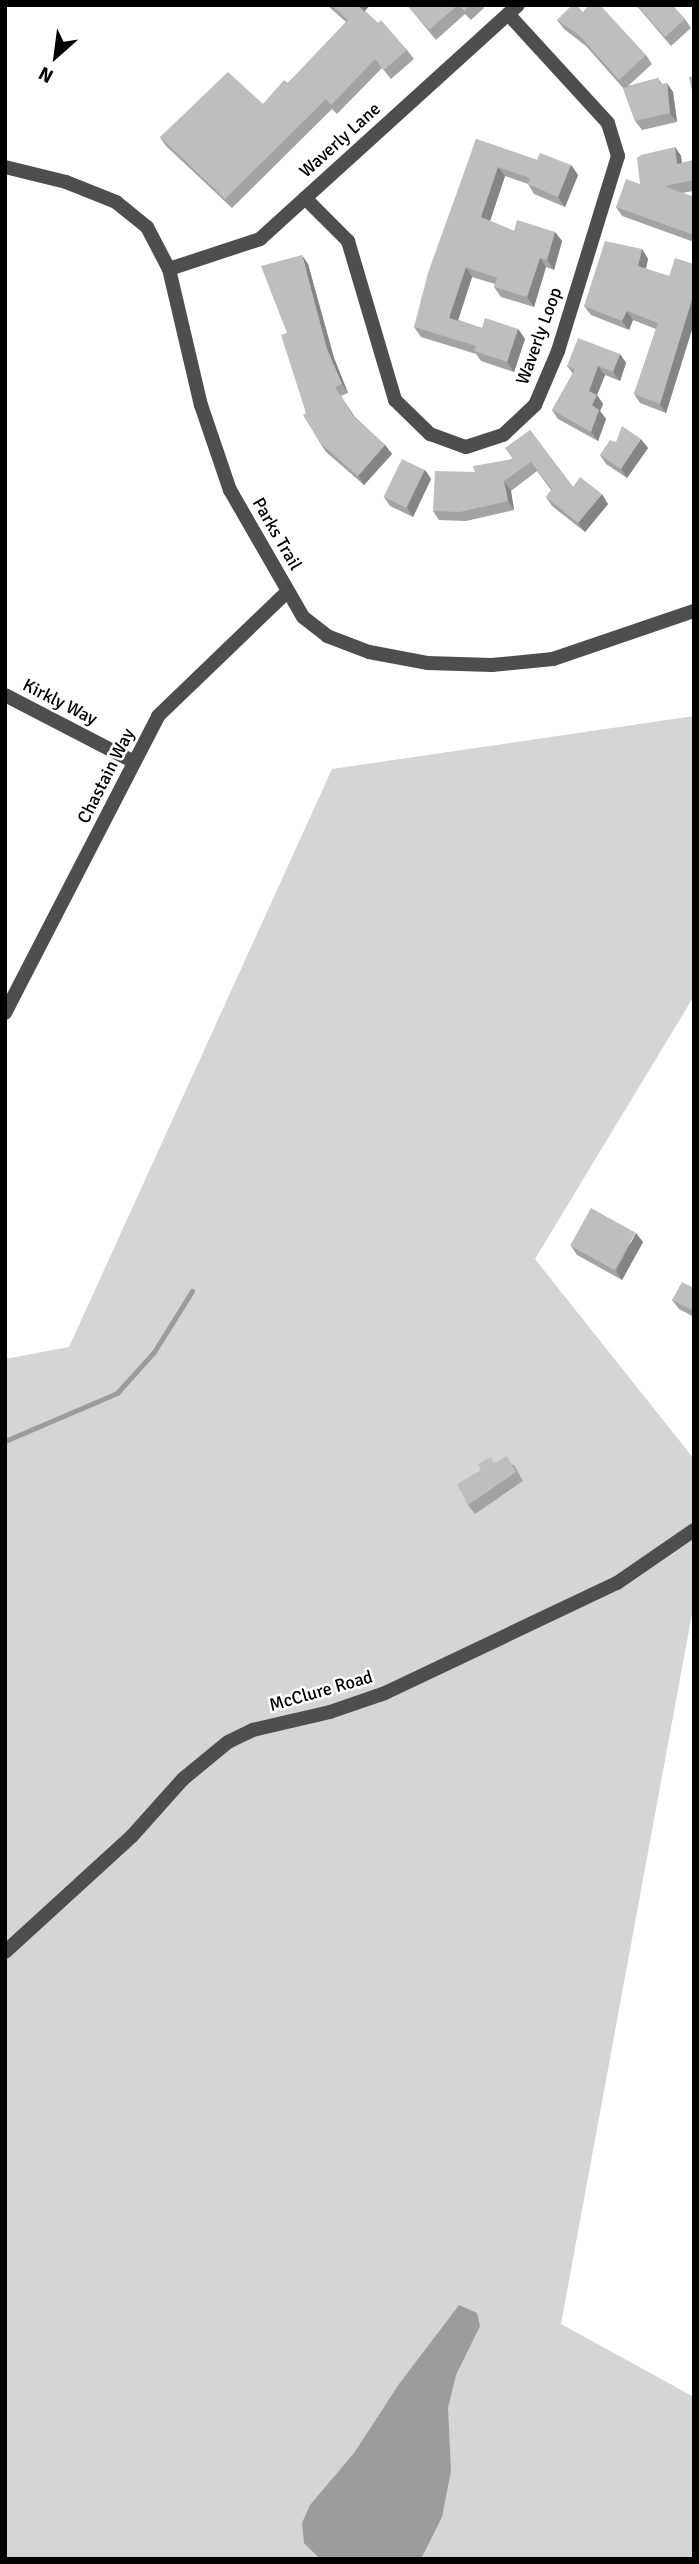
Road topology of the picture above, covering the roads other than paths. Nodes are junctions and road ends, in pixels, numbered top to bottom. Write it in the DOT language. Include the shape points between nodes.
graph roads {
  1 [pos="513,10"];
  2 [pos="5,167"];
  3 [pos="305,198"];
  4 [pos="169,269"];
  5 [pos="288,591"];
  6 [pos="694,611"];
  7 [pos="5,695"];
  8 [pos="134,762"];
  9 [pos="5,1013"];
  10 [pos="694,1530"];
  11 [pos="5,1952"];
  1 -- 3 [label="street, Waverly Lane"];
  1 -- 3 [label="street, Waverly Loop" via="608,123 618,156 558,351 535,405 503,435 466,447 430,434 395,400 348,241"];
  2 -- 4 [label="street, Parks Trail" via="66,181 116,202 147,228"];
  3 -- 4 [label="street, Waverly Lane" via="260,239"];
  4 -- 5 [label="street, Parks Trail" via="201,405 230,490"];
  5 -- 6 [label="street, Parks Trail" via="303,617 327,636 369,652 427,663 492,665 553,660"];
  5 -- 8 [label="street, Chastain Way" via="158,716"];
  7 -- 8 [label="street, Kirkly Way"];
  8 -- 9 [label="street, Chastain Way"];
  10 -- 11 [label="street, McClure Road" via="617,1584 385,1693 330,1713 253,1730 228,1742 183,1779 132,1836"];
}
